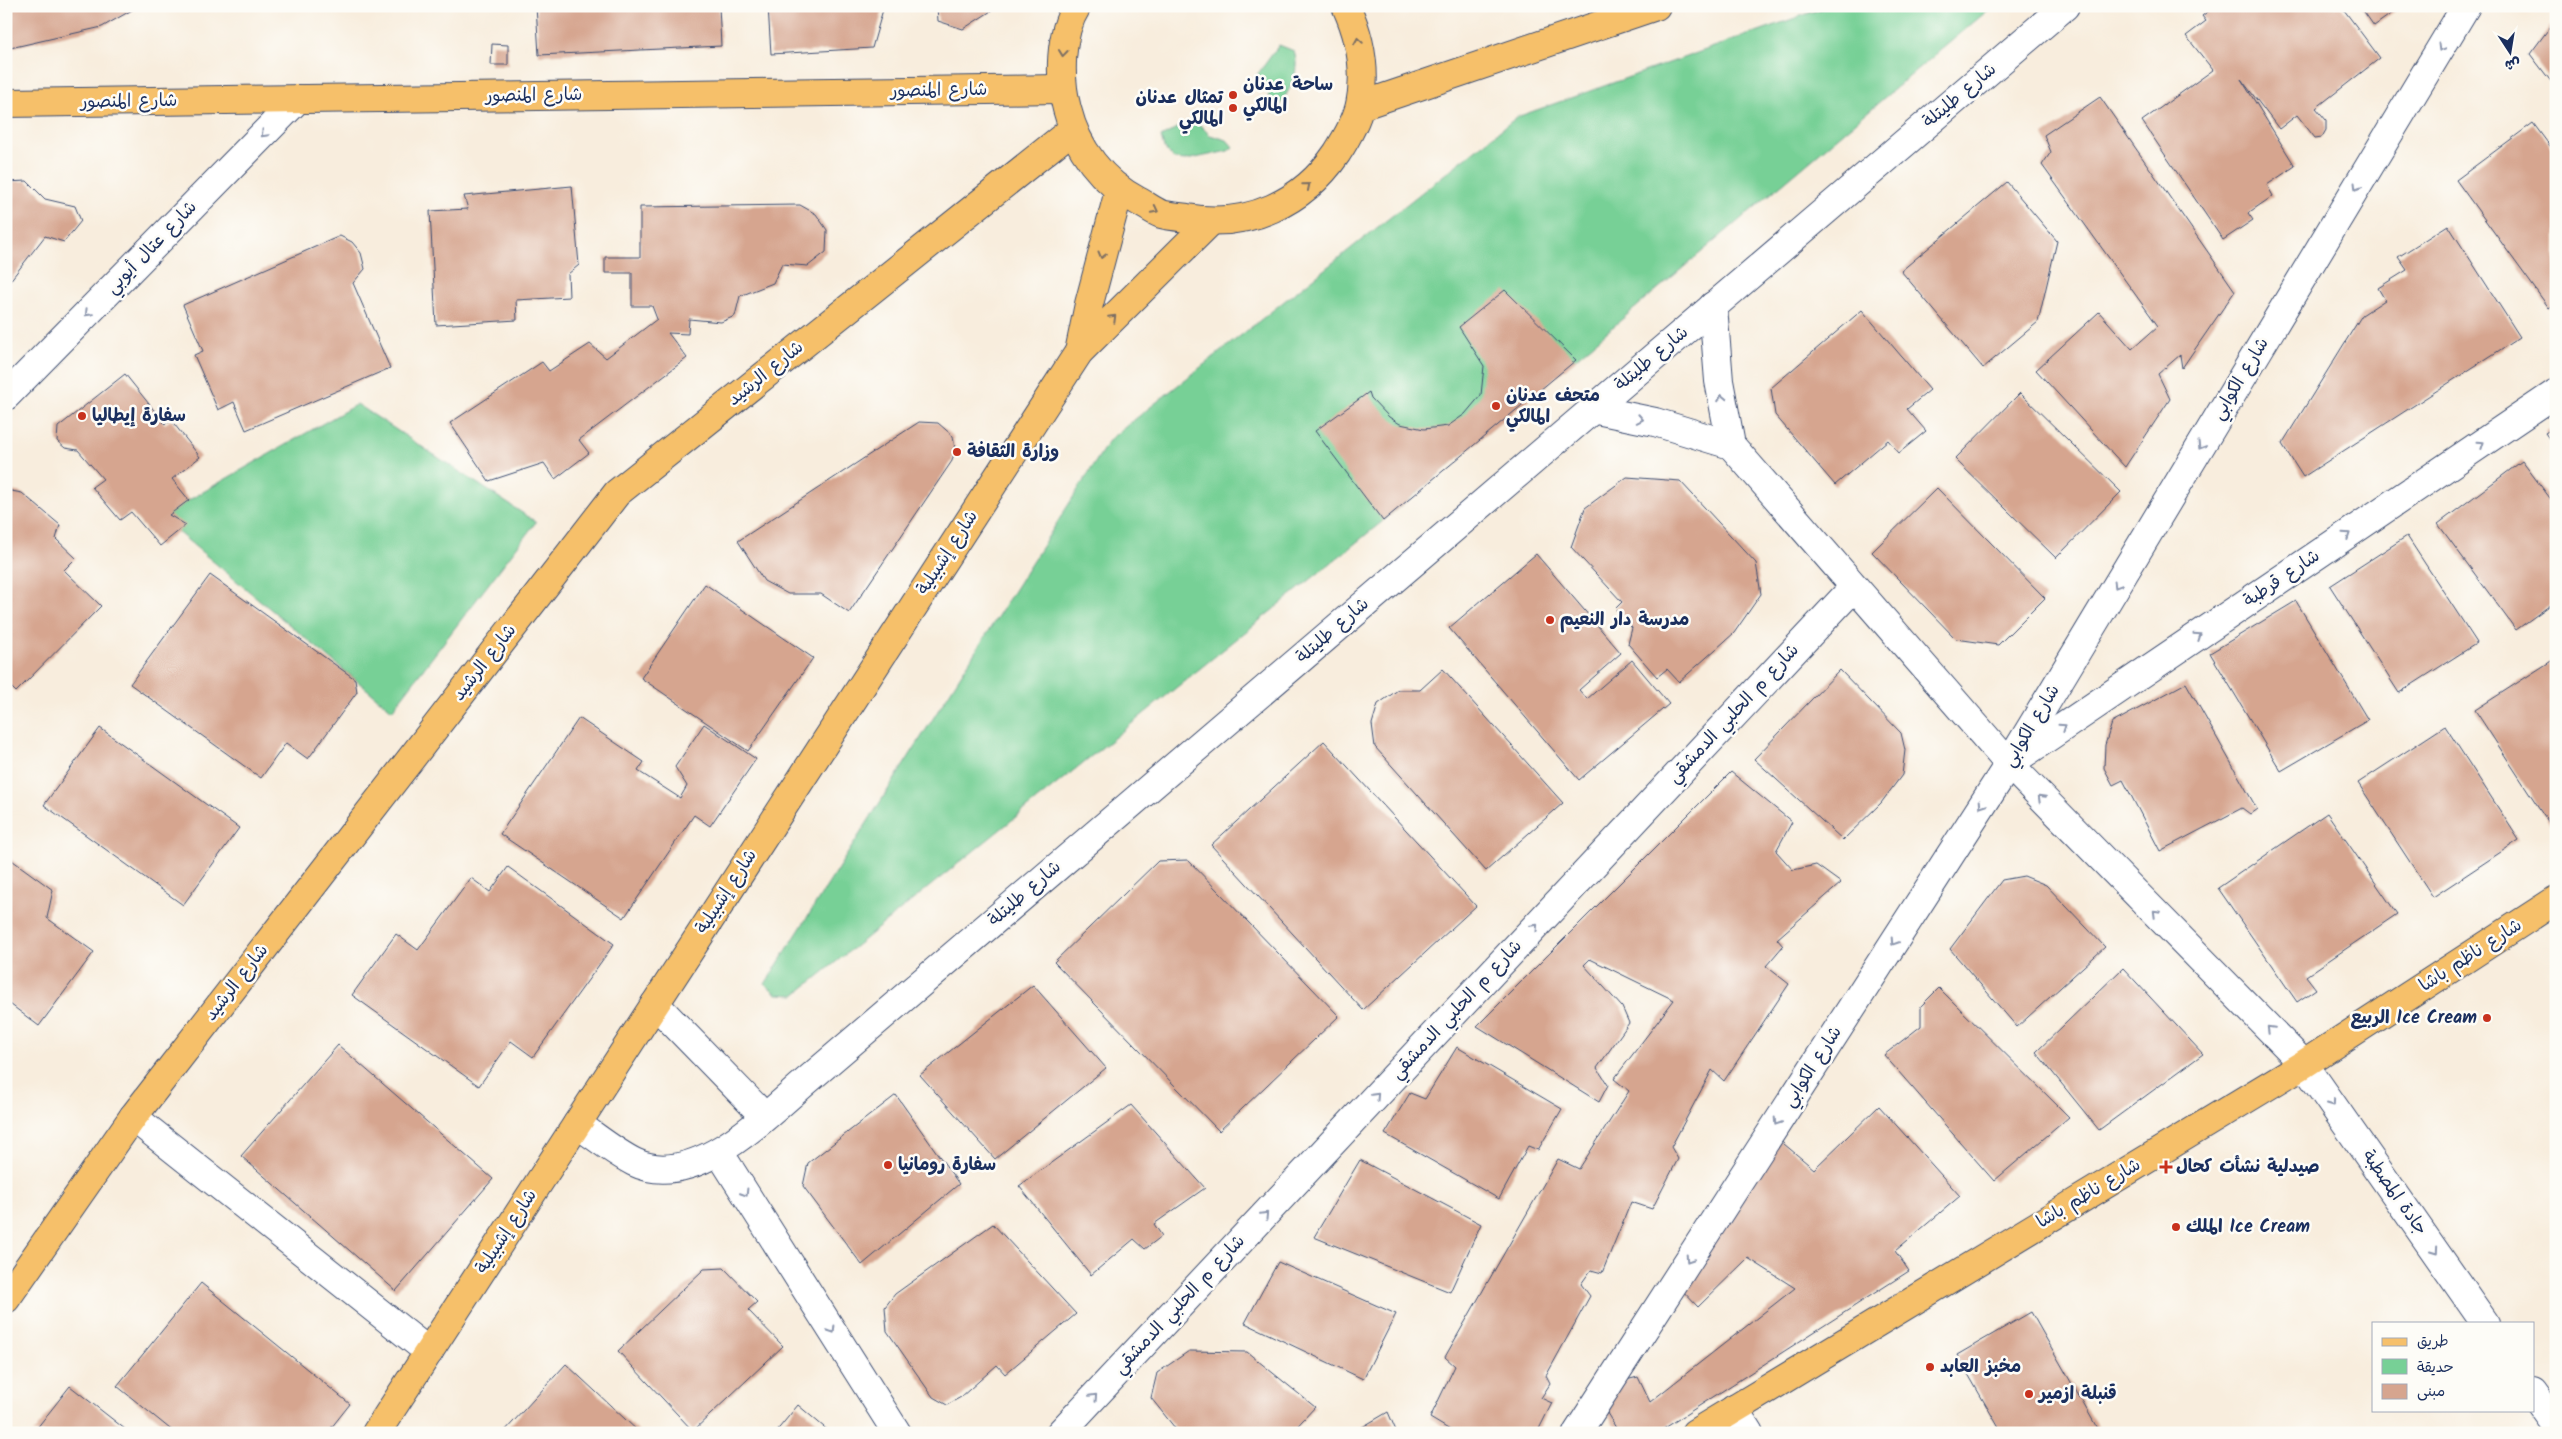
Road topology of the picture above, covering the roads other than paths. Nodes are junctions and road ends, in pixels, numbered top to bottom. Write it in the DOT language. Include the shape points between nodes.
graph roads {
  1 [pos="1077,6"];
  2 [pos="1346,6"];
  3 [pos="1656,6"];
  4 [pos="2065,6"];
  5 [pos="2466,6"];
  6 [pos="1061,89"];
  7 [pos="298,100"];
  8 [pos="6,104"];
  9 [pos="1360,106"];
  10 [pos="1072,130"];
  11 [pos="1119,191"];
  12 [pos="1210,222"];
  13 [pos="1713,306"];
  14 [pos="1078,352"];
  15 [pos="2556,394"];
  16 [pos="6,396"];
  17 [pos="1592,409"];
  18 [pos="1731,446"];
  19 [pos="1854,587"];
  20 [pos="2008,764"];
  21 [pos="2556,900"];
  22 [pos="655,1004"];
  23 [pos="2304,1064"];
  24 [pos="764,1116"];
  25 [pos="133,1117"];
  26 [pos="576,1124"];
  27 [pos="719,1152"];
  28 [pos="6,1299"];
  29 [pos="2484,1322"];
  30 [pos="429,1352"];
  31 [pos="2534,1393"];
  32 [pos="1734,1409"];
  33 [pos="2556,1424"];
  34 [pos="376,1433"];
  35 [pos="896,1433"];
  36 [pos="1060,1433"];
  37 [pos="1577,1433"];
  38 [pos="1694,1433"];
  39 [pos="1749,1433"];
  1 -- 6 [label="main road, one-way" via="1063,49"];
  9 -- 2 [label="main road, one-way" via="1362,67 1357,31"];
  3 -- 9 [label="main road"];
  4 -- 13 [label="street, شارع طليتلة"];
  5 -- 20 [label="street, شارع الكوابي, one-way"];
  6 -- 7 [label="main road, شارع المنصور"];
  6 -- 10 [label="main road"];
  7 -- 8 [label="main road, شارع المنصور"];
  7 -- 16 [label="street, شارع عتال أيوبي, one-way"];
  12 -- 9 [label="main road, one-way" via="1252,216 1291,200 1323,172 1347,138"];
  10 -- 11 [label="main road" via="1092,163"];
  10 -- 25 [label="main road, شارع الرشيد" via="617,493"];
  11 -- 12 [label="main road, one-way" via="1162,214"];
  11 -- 14 [label="main road, one-way"];
  14 -- 12 [label="main road, one-way"];
  13 -- 17 [label="street, شارع طليتلة"];
  18 -- 13 [label="street, one-way" via="1719,381"];
  14 -- 22 [label="main road, شارع إشبيلية"];
  20 -- 15 [label="street, شارع قرطبة, one-way"];
  17 -- 18 [label="street, one-way" via="1655,422"];
  17 -- 24 [label="street, شارع طليتلة"];
  18 -- 19 [label="street, جادة المصطبة"];
  19 -- 20 [label="street, جادة المصطبة"];
  36 -- 19 [label="street, شارع م الحلبي الدمشقي, one-way"];
  23 -- 20 [label="street, جادة المصطبة, one-way"];
  20 -- 37 [label="street, شارع الكوابي, one-way"];
  21 -- 23 [label="main road, شارع ناظم باشا"];
  22 -- 24 [label="street"];
  22 -- 26 [label="main road, شارع إشبيلية"];
  23 -- 29 [label="street, جادة المصطبة, one-way"];
  23 -- 32 [label="main road, شارع ناظم باشا"];
  24 -- 27 [label="street, شارع طليتلة"];
  25 -- 28 [label="main road, شارع الرشيد"];
  25 -- 30 [label="street"];
  26 -- 27 [label="street, شارع طليتلة" via="635,1162 657,1168 698,1163"];
  26 -- 30 [label="main road, شارع إشبيلية"];
  27 -- 35 [label="street, one-way"];
  30 -- 34 [label="main road, شارع إشبيلية"];
  31 -- 33 [label="street"];
  32 -- 38 [label="main road, شارع ناظم باشا"];
  32 -- 39 [label="street"];
}
